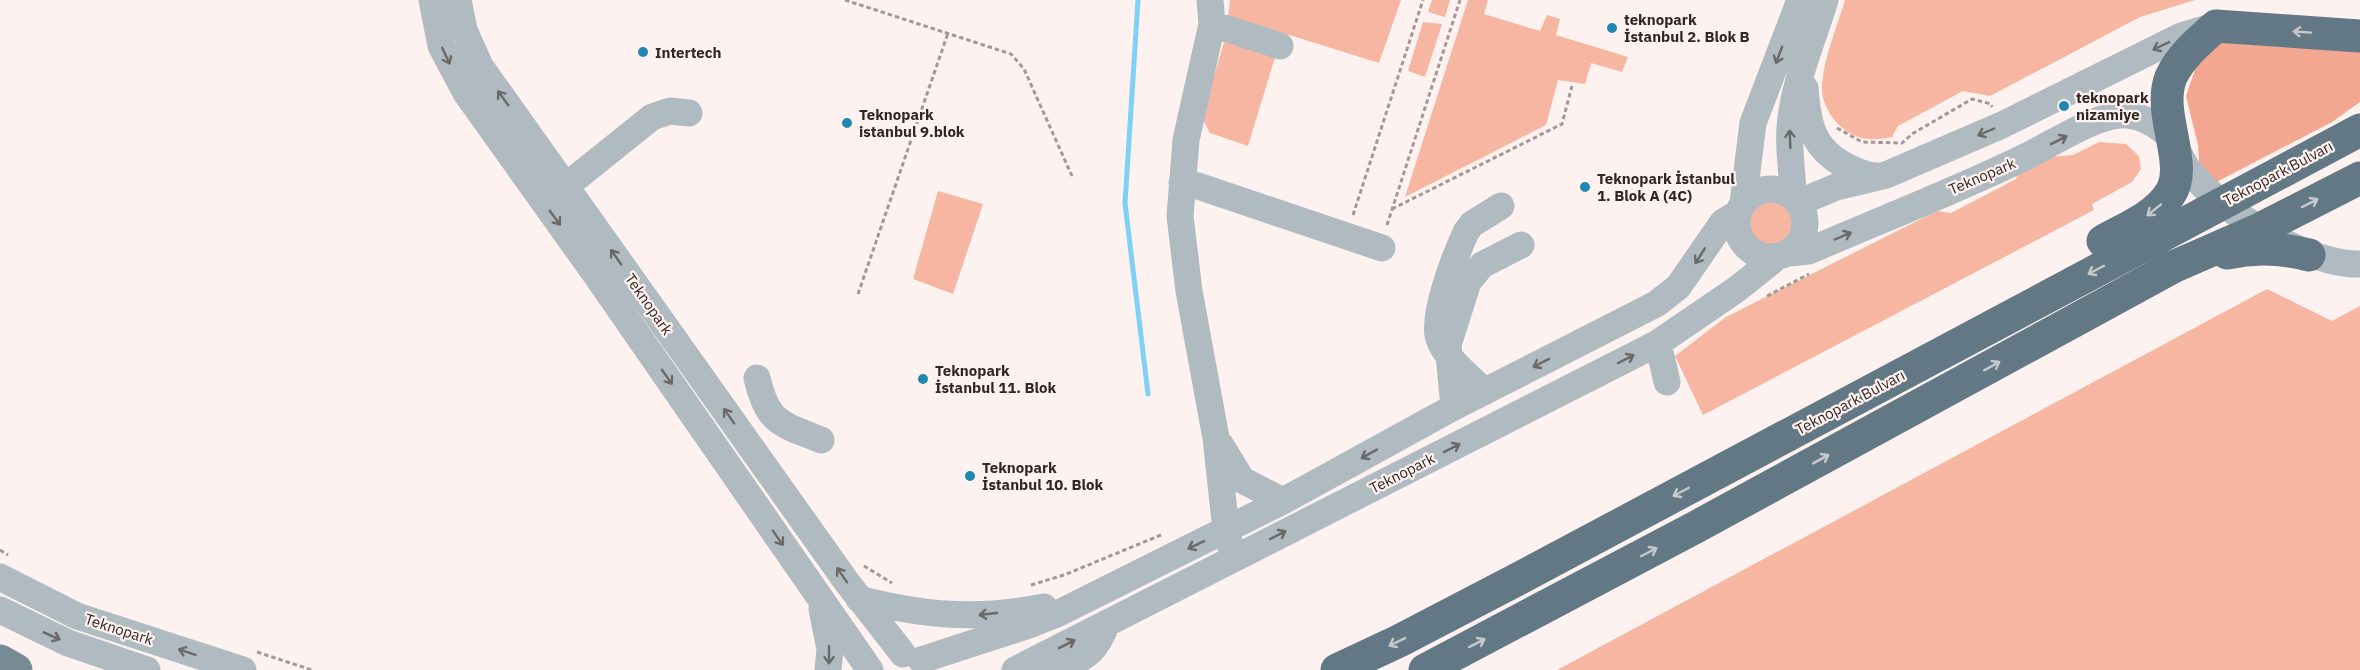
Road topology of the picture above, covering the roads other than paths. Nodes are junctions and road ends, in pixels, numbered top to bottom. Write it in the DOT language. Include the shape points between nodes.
graph roads {
  1 [pos="432,0"];
  2 [pos="458,0"];
  3 [pos="1800,0"];
  4 [pos="1825,0"];
  5 [pos="1211,7"];
  6 [pos="2216,26"];
  7 [pos="2360,36"];
  8 [pos="1280,46"];
  9 [pos="1804,69"];
  10 [pos="689,113"];
  11 [pos="2360,130"];
  12 [pos="2171,139"];
  13 [pos="1886,175"];
  14 [pos="2360,178"];
  15 [pos="1182,183"];
  16 [pos="566,186"];
  17 [pos="1796,200"];
  18 [pos="2222,202"];
  19 [pos="1501,206"];
  20 [pos="1740,208"];
  21 [pos="2260,229"];
  22 [pos="1384,237"];
  23 [pos="1521,245"];
  24 [pos="1782,255"];
  25 [pos="2309,255"];
  26 [pos="2360,264"];
  27 [pos="2173,267"];
  28 [pos="1658,343"];
  29 [pos="1448,354"];
  30 [pos="757,378"];
  31 [pos="1667,382"];
  32 [pos="1484,391"];
  33 [pos="1454,407"];
  34 [pos="1216,438"];
  35 [pos="821,440"];
  36 [pos="1733,465"];
  37 [pos="1283,501"];
  38 [pos="1226,530"];
  39 [pos="1233,558"];
  40 [pos="0,577"];
  41 [pos="820,599"];
  42 [pos="859,599"];
  43 [pos="1087,599"];
  44 [pos="0,609"];
  45 [pos="1107,623"];
  46 [pos="0,661"];
  47 [pos="918,661"];
  48 [pos="16,670"];
  49 [pos="147,670"];
  50 [pos="243,670"];
  51 [pos="828,670"];
  52 [pos="872,670"];
  53 [pos="1015,670"];
  54 [pos="1060,670"];
  55 [pos="1337,670"];
  56 [pos="1425,670"];
  1 -- 41 [label="street, Teknopark, one-way" via="441,46 466,93"];
  16 -- 2 [label="street, Teknopark, one-way" via="480,66 464,30"];
  3 -- 20 [label="street, Teknopark, one-way" via="1753,123"];
  4 -- 9 [label="street, Teknopark"];
  5 -- 8 [label="street"];
  5 -- 15 [label="street"];
  7 -- 6 [label="highway, one-way"];
  6 -- 12 [label="highway" via="2180,62 2171,79"];
  6 -- 13 [label="street, one-way" via="2181,36 2002,125"];
  9 -- 13 [label="street, Teknopark" via="1809,125 1818,144 1849,168 1872,177"];
  17 -- 9 [label="street, Teknopark, one-way" via="1790,129"];
  10 -- 16 [label="street" via="670,111 652,117"];
  11 -- 18 [label="highway, Teknopark Bulvarı"];
  12 -- 18 [label="street" via="2190,173"];
  24 -- 12 [label="street, Teknopark, one-way" via="1809,251 2022,159 2113,115 2140,117"];
  12 -- 36 [label="highway, one-way" via="2177,180 2157,209 1785,414"];
  13 -- 17 [label="street"];
  21 -- 14 [label="highway, one-way"];
  15 -- 22 [label="street"];
  15 -- 34 [label="street" via="1182,247"];
  42 -- 16 [label="street, Teknopark, one-way"];
  17 -- 20 [label="street, Teknopark" via="1783,191 1761,190"];
  17 -- 24 [label="street, Teknopark" via="1805,226 1796,246"];
  18 -- 21 [label="street"];
  18 -- 36 [label="highway, Teknopark Bulvarı, one-way"];
  19 -- 29 [label="street" via="1472,224 1463,239 1439,313 1438,338"];
  20 -- 24 [label="street, Teknopark" via="1737,225 1745,246 1766,257"];
  20 -- 32 [label="street, Teknopark, one-way" via="1723,222 1678,287 1656,304"];
  21 -- 25 [label="street"];
  21 -- 27 [label="highway"];
  23 -- 29 [label="street" via="1482,265 1472,275"];
  24 -- 28 [label="street, Teknopark"];
  25 -- 26 [label="street"];
  25 -- 27 [label="highway" via="2288,250 2238,251"];
  56 -- 27 [label="highway, one-way"];
  28 -- 31 [label="street"];
  39 -- 28 [label="street, Teknopark, one-way"];
  29 -- 32 [label="street"];
  29 -- 33 [label="street"];
  30 -- 35 [label="street" via="765,405 778,423"];
  32 -- 33 [label="street, Teknopark"];
  33 -- 37 [label="street, Teknopark, one-way"];
  34 -- 37 [label="street" via="1242,480"];
  34 -- 38 [label="street"];
  36 -- 55 [label="highway, Teknopark Bulvarı, one-way" via="1419,631"];
  37 -- 38 [label="street, Teknopark"];
  38 -- 39 [label="street"];
  38 -- 43 [label="street, Teknopark, one-way"];
  39 -- 45 [label="street, Teknopark"];
  50 -- 40 [label="street, Teknopark, one-way" via="77,616"];
  41 -- 51 [label="street, Teknopark, one-way" via="828,635"];
  41 -- 52 [label="street, Teknopark"];
  43 -- 42 [label="street, Teknopark, one-way" via="972,616 914,612"];
  42 -- 47 [label="street, Teknopark"];
  43 -- 47 [label="street, Teknopark" via="1029,625"];
  44 -- 49 [label="street, Teknopark, one-way" via="68,643"];
  53 -- 45 [label="street, Teknopark, one-way"];
  45 -- 54 [label="street" via="1091,653"];
  46 -- 48 [label="main road"];
  47 -- 52 [label="street, Teknopark" via="885,660"];
}
